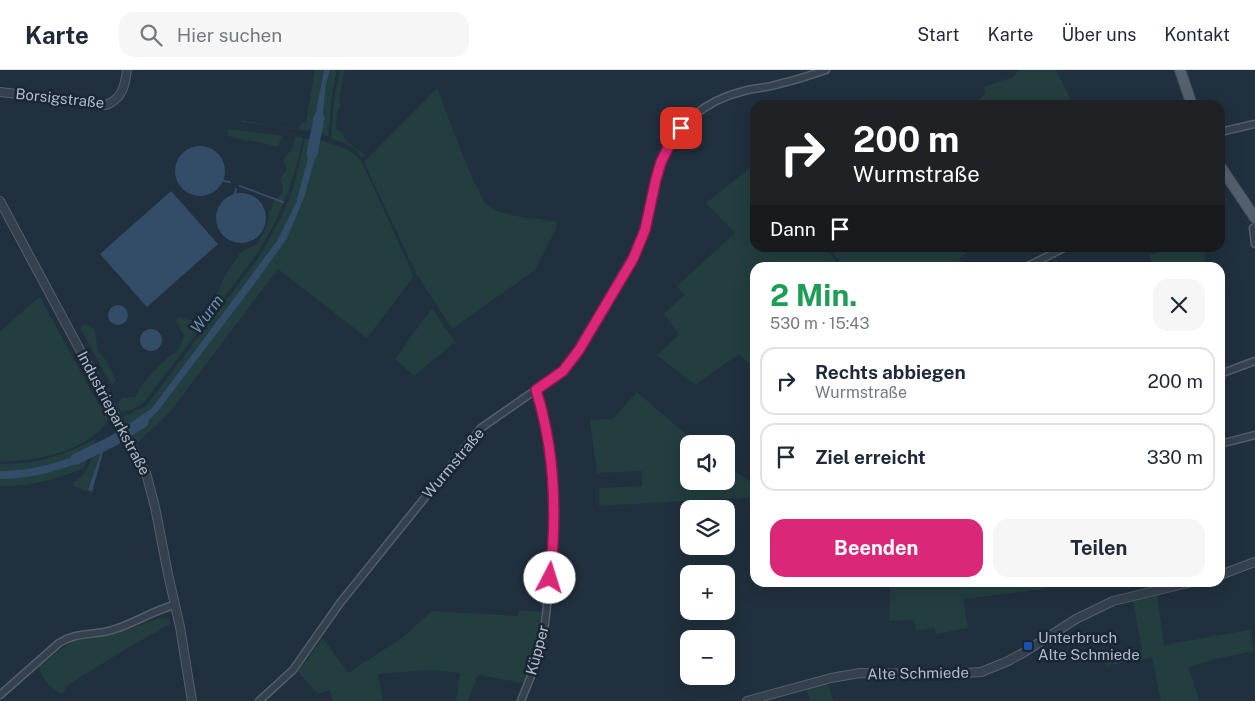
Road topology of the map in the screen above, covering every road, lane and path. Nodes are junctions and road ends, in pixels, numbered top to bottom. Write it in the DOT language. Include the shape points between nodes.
graph roads {
  1 [pos="127,70"];
  2 [pos="826,70"];
  3 [pos="1180,70"];
  4 [pos="0,92"];
  5 [pos="1190,100"];
  6 [pos="1255,124"];
  7 [pos="1225,131"];
  8 [pos="1225,173"];
  9 [pos="0,201"];
  10 [pos="1255,218"];
  11 [pos="1255,227"];
  12 [pos="1255,244"];
  13 [pos="1056,252"];
  14 [pos="1036,262"];
  15 [pos="1255,361"];
  16 [pos="1225,372"];
  17 [pos="536,390"];
  18 [pos="1255,435"];
  19 [pos="1225,443"];
  20 [pos="1255,562"];
  21 [pos="1225,573"];
  22 [pos="1171,587"];
  23 [pos="175,605"];
  24 [pos="0,695"];
  25 [pos="192,701"];
  26 [pos="259,701"];
  27 [pos="520,701"];
  28 [pos="747,701"];
  1 -- 4 [label="street, Borsigstraße" via="121,93 106,105"];
  2 -- 17 [label="street, Wurmstraße" via="721,98 692,116 681,128 661,162 645,230 633,259 579,350 563,371"];
  3 -- 5 [label="main road"];
  6 -- 7 [label="street"];
  8 -- 10 [label="main road"];
  9 -- 23 [label="street, Industrieparkstraße" via="146,472"];
  11 -- 12 [label="street"];
  13 -- 14 [label="street"];
  15 -- 16 [label="street"];
  17 -- 26 [label="street, Wurmstraße" via="481,428 340,602 293,670"];
  17 -- 27 [label="street, Küpper" via="549,443 552,562 537,662"];
  18 -- 19 [label="street"];
  20 -- 21 [label="street"];
  22 -- 28 [label="street, Alte Schmiede" via="1112,601 1014,657 981,672 860,673"];
  23 -- 24 [label="street" via="112,631 67,638"];
  23 -- 25 [label="street, Industrieparkstraße"];
}
